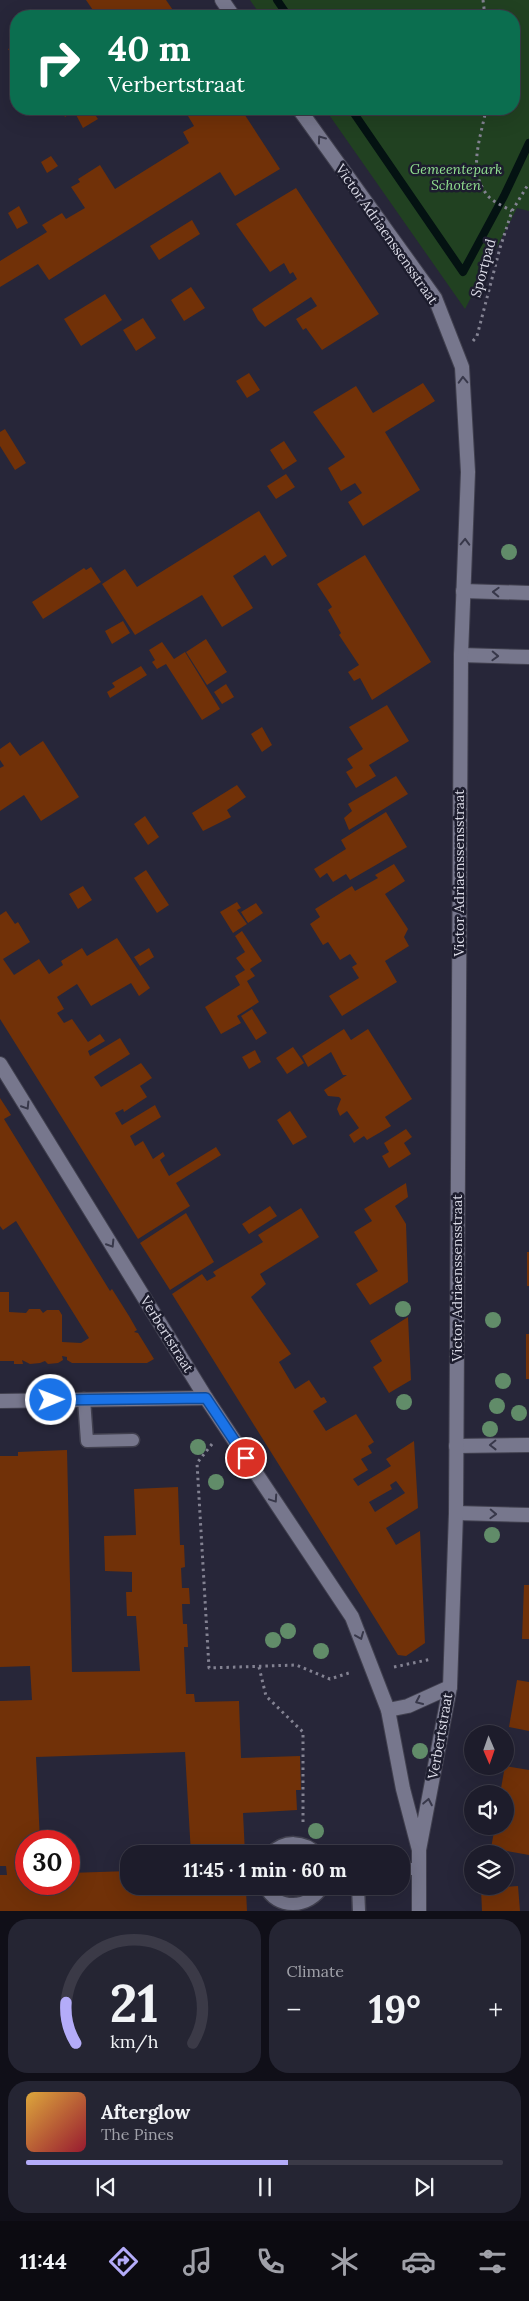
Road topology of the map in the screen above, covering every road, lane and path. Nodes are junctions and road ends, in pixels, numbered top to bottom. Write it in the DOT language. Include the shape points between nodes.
graph roads {
  1 [pos="303,115"];
  2 [pos="485,115"];
  3 [pos="529,183"];
  4 [pos="511,211"];
  5 [pos="459,357"];
  6 [pos="463,591"];
  7 [pos="529,593"];
  8 [pos="461,655"];
  9 [pos="529,657"];
  10 [pos="0,1064"];
  11 [pos="206,1398"];
  12 [pos="84,1399"];
  13 [pos="0,1401"];
  14 [pos="226,1428"];
  15 [pos="133,1440"];
  16 [pos="529,1445"];
  17 [pos="456,1446"];
  18 [pos="456,1513"];
  19 [pos="529,1515"];
  20 [pos="452,1654"];
  21 [pos="259,1667"];
  22 [pos="373,1669"];
  23 [pos="450,1687"];
  24 [pos="388,1710"];
  25 [pos="300,1843"];
  26 [pos="280,1845"];
  27 [pos="306,1845"];
  28 [pos="419,1850"];
  29 [pos="410,1869"];
  30 [pos="419,1869"];
  31 [pos="270,1895"];
  32 [pos="318,1895"];
  33 [pos="358,1895"];
  34 [pos="359,1911"];
  35 [pos="419,1911"];
  5 -- 1 [label="street, Victor Adriaenssensstraat, one-way" via="435,298"];
  2 -- 4 [label="path" via="475,156 481,187 490,199"];
  3 -- 4 [label="path, Sportpad"];
  4 -- 5 [label="path, Sportpad" via="477,336"];
  6 -- 5 [label="street, Victor Adriaenssensstraat, one-way" via="468,472"];
  7 -- 6 [label="street, one-way"];
  6 -- 8 [label="street, Victor Adriaenssensstraat"];
  8 -- 9 [label="street, one-way"];
  8 -- 17 [label="street, Victor Adriaenssensstraat"];
  10 -- 11 [label="street, Verbertstraat, one-way"];
  11 -- 12 [label="street"];
  11 -- 14 [label="street, Verbertstraat"];
  12 -- 13 [label="street"];
  12 -- 15 [label="lane" via="87,1441"];
  14 -- 21 [label="path" via="197,1462 209,1668"];
  14 -- 22 [label="street, Verbertstraat, one-way" via="352,1618"];
  16 -- 17 [label="street, one-way"];
  17 -- 18 [label="street, Victor Adriaenssensstraat"];
  18 -- 19 [label="street, one-way"];
  18 -- 20 [label="street, Victor Adriaenssensstraat"];
  20 -- 22 [label="path"];
  20 -- 23 [label="street, Victor Adriaenssensstraat"];
  21 -- 22 [label="path" via="296,1665 330,1679"];
  21 -- 25 [label="path" via="266,1696 303,1732 304,1824"];
  22 -- 24 [label="street, Verbertstraat"];
  23 -- 24 [label="street, Verbertstraat, one-way" via="408,1706"];
  28 -- 23 [label="street, Verbertstraat, one-way"];
  24 -- 28 [label="street, Verbertstraat"];
  25 -- 26 [label="lane"];
  25 -- 27 [label="lane"];
  28 -- 30 [label="street, Verbertstraat"];
  29 -- 30 [label="lane"];
  30 -- 35 [label="street, Verbertstraat"];
  31 -- 32 [label="lane" via="280,1903 294,1906 305,1904"];
  33 -- 34 [label="lane"];
}
